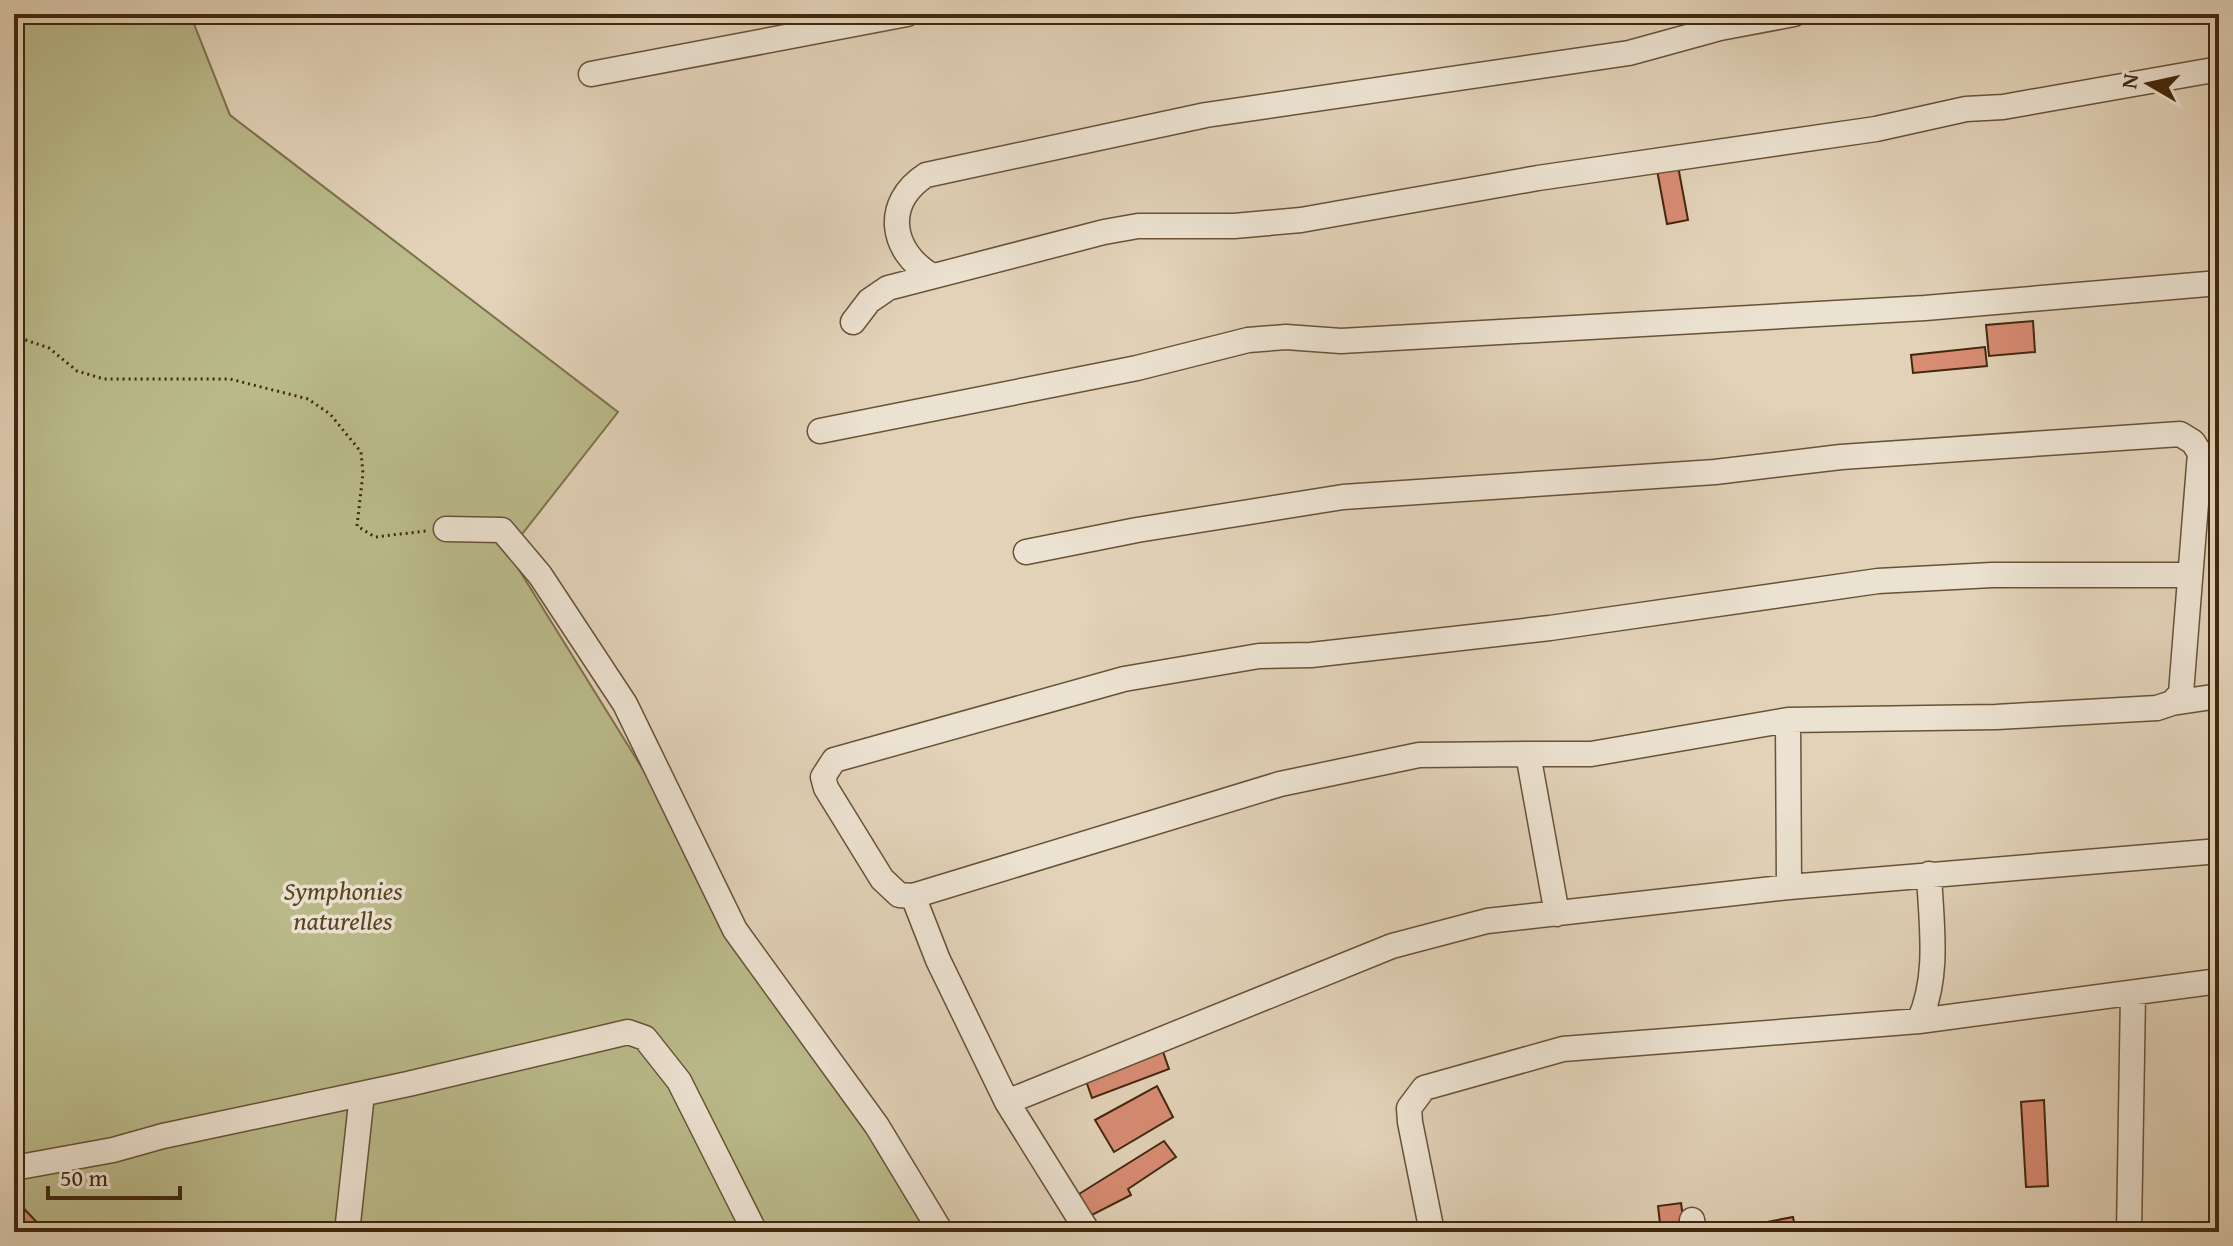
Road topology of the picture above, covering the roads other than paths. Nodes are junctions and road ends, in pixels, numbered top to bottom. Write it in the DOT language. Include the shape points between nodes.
graph roads {
  1 [pos="907,14"];
  2 [pos="1794,14"];
  3 [pos="2219,69"];
  4 [pos="591,74"];
  5 [pos="932,276"];
  6 [pos="2219,283"];
  7 [pos="853,322"];
  8 [pos="820,431"];
  9 [pos="446,529"];
  10 [pos="1026,552"];
  11 [pos="2188,575"];
  12 [pos="2219,696"];
  13 [pos="2172,703"];
  14 [pos="1788,720"];
  15 [pos="1528,754"];
  16 [pos="2219,851"];
  17 [pos="1929,874"];
  18 [pos="1789,887"];
  19 [pos="913,896"];
  20 [pos="1557,914"];
  21 [pos="2219,981"];
  22 [pos="2133,995"];
  23 [pos="1919,1021"];
  24 [pos="362,1094"];
  25 [pos="1007,1102"];
  26 [pos="14,1168"];
  27 [pos="347,1232"];
  28 [pos="755,1232"];
  29 [pos="941,1232"];
  30 [pos="1088,1232"];
  31 [pos="1432,1232"];
  32 [pos="2129,1232"];
  1 -- 4 [label="street"];
  2 -- 5 [label="street" via="1629,53 1206,115 926,175 901,198 897,235 916,267"];
  3 -- 5 [label="street" via="1301,220 1138,226"];
  5 -- 7 [label="street" via="888,288"];
  6 -- 8 [label="street" via="1925,308 1341,341 1248,340 1137,368"];
  9 -- 29 [label="street" via="502,530 540,575 625,704 735,930 877,1126"];
  10 -- 11 [label="street" via="1343,497 2180,434 2200,453"];
  11 -- 13 [label="street" via="2181,693"];
  11 -- 19 [label="street" via="1878,581 1550,628 1259,656 1124,679 834,760 825,769 826,788 882,879 899,895"];
  12 -- 13 [label="street"];
  13 -- 14 [label="street" via="1996,717"];
  14 -- 15 [label="street" via="1591,754"];
  14 -- 18 [label="street"];
  15 -- 19 [label="street" via="1419,755 1358,766 1266,788"];
  15 -- 20 [label="street"];
  16 -- 17 [label="street"];
  17 -- 18 [label="street"];
  17 -- 23 [label="street" via="1932,966"];
  18 -- 20 [label="street"];
  19 -- 25 [label="street"];
  20 -- 25 [label="street" via="1487,921 1392,946"];
  21 -- 22 [label="street"];
  22 -- 23 [label="street"];
  22 -- 32 [label="street"];
  23 -- 31 [label="street" via="1563,1049 1424,1088 1409,1108"];
  24 -- 26 [label="street"];
  24 -- 27 [label="street"];
  24 -- 28 [label="street" via="628,1032 637,1035 679,1081"];
  25 -- 30 [label="street"];
}
